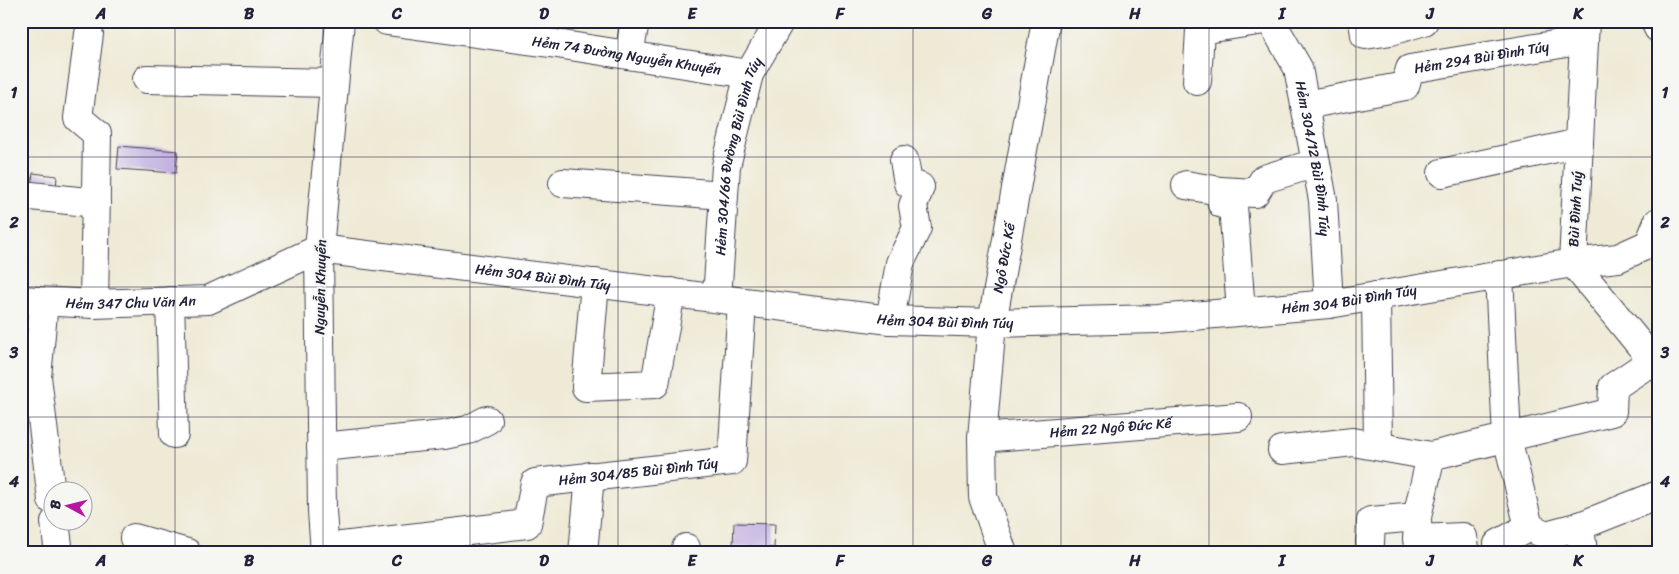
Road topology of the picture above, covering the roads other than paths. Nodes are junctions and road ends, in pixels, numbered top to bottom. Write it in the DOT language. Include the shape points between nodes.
graph roads {
  1 [pos="340,21"];
  2 [pos="387,21"];
  3 [pos="635,21"];
  4 [pos="780,21"];
  5 [pos="1046,21"];
  6 [pos="1258,21"];
  7 [pos="1271,21"];
  8 [pos="1362,21"];
  9 [pos="1424,21"];
  10 [pos="1655,21"];
  11 [pos="1658,28"];
  12 [pos="1585,30"];
  13 [pos="1391,31"];
  14 [pos="89,34"];
  15 [pos="629,55"];
  16 [pos="1410,68"];
  17 [pos="748,74"];
  18 [pos="147,79"];
  19 [pos="1197,81"];
  20 [pos="334,83"];
  21 [pos="1305,105"];
  22 [pos="1579,143"];
  23 [pos="904,160"];
  24 [pos="1316,164"];
  25 [pos="1442,173"];
  26 [pos="564,183"];
  27 [pos="1186,185"];
  28 [pos="1220,191"];
  29 [pos="22,195"];
  30 [pos="724,195"];
  31 [pos="96,203"];
  32 [pos="1658,222"];
  33 [pos="319,249"];
  34 [pos="1573,263"];
  35 [pos="1499,275"];
  36 [pos="596,283"];
  37 [pos="671,292"];
  38 [pos="1376,296"];
  39 [pos="729,300"];
  40 [pos="33,301"];
  41 [pos="170,301"];
  42 [pos="94,304"];
  43 [pos="1329,304"];
  44 [pos="1241,311"];
  45 [pos="890,320"];
  46 [pos="992,322"];
  47 [pos="1655,364"];
  48 [pos="1238,417"];
  49 [pos="487,420"];
  50 [pos="174,434"];
  51 [pos="982,438"];
  52 [pos="1507,438"];
  53 [pos="1378,446"];
  54 [pos="321,447"];
  55 [pos="1282,450"];
  56 [pos="1431,456"];
  57 [pos="590,476"];
  58 [pos="50,482"];
  59 [pos="1658,495"];
  60 [pos="1580,526"];
  61 [pos="1529,527"];
  62 [pos="56,532"];
  63 [pos="1418,536"];
  64 [pos="134,538"];
  65 [pos="1370,543"];
  66 [pos="325,550"];
  67 [pos="998,550"];
  68 [pos="59,553"];
  69 [pos="187,553"];
  70 [pos="583,553"];
  71 [pos="1466,553"];
  72 [pos="1500,553"];
  73 [pos="1583,553"];
  1 -- 20 [label="street, Nguyễn Khuyến"];
  2 -- 15 [label="street, Hẻm 74 Đường Nguyễn Khuyến"];
  3 -- 15 [label="street"];
  4 -- 17 [label="street, Hẻm 304/66 Đường Bùi Đình Túy"];
  5 -- 46 [label="street, Ngô Đức Kế"];
  6 -- 19 [label="street" via="1200,30"];
  7 -- 21 [label="street, Hẻm 304/12 Bùi Đình Túy" via="1298,68"];
  8 -- 13 [label="street" via="1365,35"];
  9 -- 13 [label="street"];
  10 -- 11 [label="street"];
  12 -- 16 [label="street, Hẻm 294 Bùi Đình Túy"];
  12 -- 22 [label="street, Bùi Đình Tuý"];
  13 -- 16 [label="street"];
  14 -- 31 [label="street" via="78,118 97,134"];
  15 -- 17 [label="street, Hẻm 74 Đường Nguyễn Khuyến"];
  16 -- 21 [label="street, Hẻm 294 Bùi Đình Túy" via="1405,86"];
  17 -- 30 [label="street, Hẻm 304/66 Đường Bùi Đình Túy" via="726,166"];
  18 -- 20 [label="street"];
  20 -- 33 [label="street, Nguyễn Khuyến"];
  21 -- 24 [label="street, Hẻm 304/12 Bùi Đình Túy"];
  22 -- 25 [label="street"];
  22 -- 34 [label="street, Bùi Đình Tuý"];
  23 -- 45 [label="street" via="908,183 920,187 913,206 916,228 900,264"];
  24 -- 28 [label="street" via="1264,179 1255,193"];
  24 -- 43 [label="street, Hẻm 304/12 Bùi Đình Túy" via="1323,200"];
  26 -- 30 [label="street"];
  27 -- 28 [label="street"];
  28 -- 44 [label="street" via="1222,204 1233,206"];
  29 -- 31 [label="street"];
  30 -- 39 [label="street, Hẻm 304/66 Đường Bùi Đình Túy"];
  31 -- 42 [label="street"];
  32 -- 34 [label="street, Hẻm 304 Bùi Đình Túy" via="1649,244 1618,258"];
  33 -- 36 [label="street, Hẻm 304 Bùi Đình Túy"];
  33 -- 41 [label="street, Hẻm 347 Chu Văn An" via="208,300"];
  33 -- 54 [label="street, Nguyễn Khuyến"];
  34 -- 35 [label="street, Hẻm 304 Bùi Đình Túy"];
  34 -- 47 [label="street, Bùi Đình Tuý"];
  35 -- 38 [label="street, Hẻm 304 Bùi Đình Túy"];
  35 -- 52 [label="street"];
  36 -- 37 [label="street, Hẻm 304 Bùi Đình Túy"];
  36 -- 37 [label="street" via="586,387 655,384"];
  37 -- 39 [label="street, Hẻm 304 Bùi Đình Túy"];
  38 -- 43 [label="street, Hẻm 304 Bùi Đình Túy"];
  38 -- 53 [label="street"];
  39 -- 45 [label="street, Hẻm 304 Bùi Đình Túy"];
  39 -- 57 [label="street, Hẻm 304/85 Bùi Đình Túy" via="732,461"];
  40 -- 42 [label="street, Hẻm 347 Chu Văn An"];
  40 -- 58 [label="street" via="37,377"];
  41 -- 42 [label="street, Hẻm 347 Chu Văn An"];
  41 -- 50 [label="street"];
  43 -- 44 [label="street, Hẻm 304 Bùi Đình Túy"];
  44 -- 46 [label="street, Hẻm 304 Bùi Đình Túy" via="1158,319"];
  45 -- 46 [label="street, Hẻm 304 Bùi Đình Túy"];
  46 -- 51 [label="street, Ngô Đức Kế"];
  47 -- 52 [label="street" via="1613,387 1612,412"];
  48 -- 51 [label="street, Hẻm 22 Ngô Đức Kế"];
  49 -- 54 [label="street" via="468,430 444,435"];
  51 -- 67 [label="street, Ngô Đức Kế" via="983,497"];
  52 -- 56 [label="street"];
  52 -- 61 [label="street"];
  53 -- 55 [label="street" via="1353,442"];
  53 -- 56 [label="street"];
  54 -- 66 [label="street, Nguyễn Khuyến"];
  56 -- 63 [label="street"];
  57 -- 66 [label="street, Hẻm 304/85 Bùi Đình Túy" via="535,484 527,524"];
  57 -- 70 [label="street"];
  59 -- 60 [label="street"];
  60 -- 61 [label="street" via="1546,535"];
  60 -- 73 [label="street"];
  61 -- 72 [label="street" via="1498,544"];
  62 -- 68 [label="street"];
  63 -- 65 [label="street" via="1371,521"];
  63 -- 71 [label="street" via="1463,537"];
  64 -- 69 [label="street"];
}
